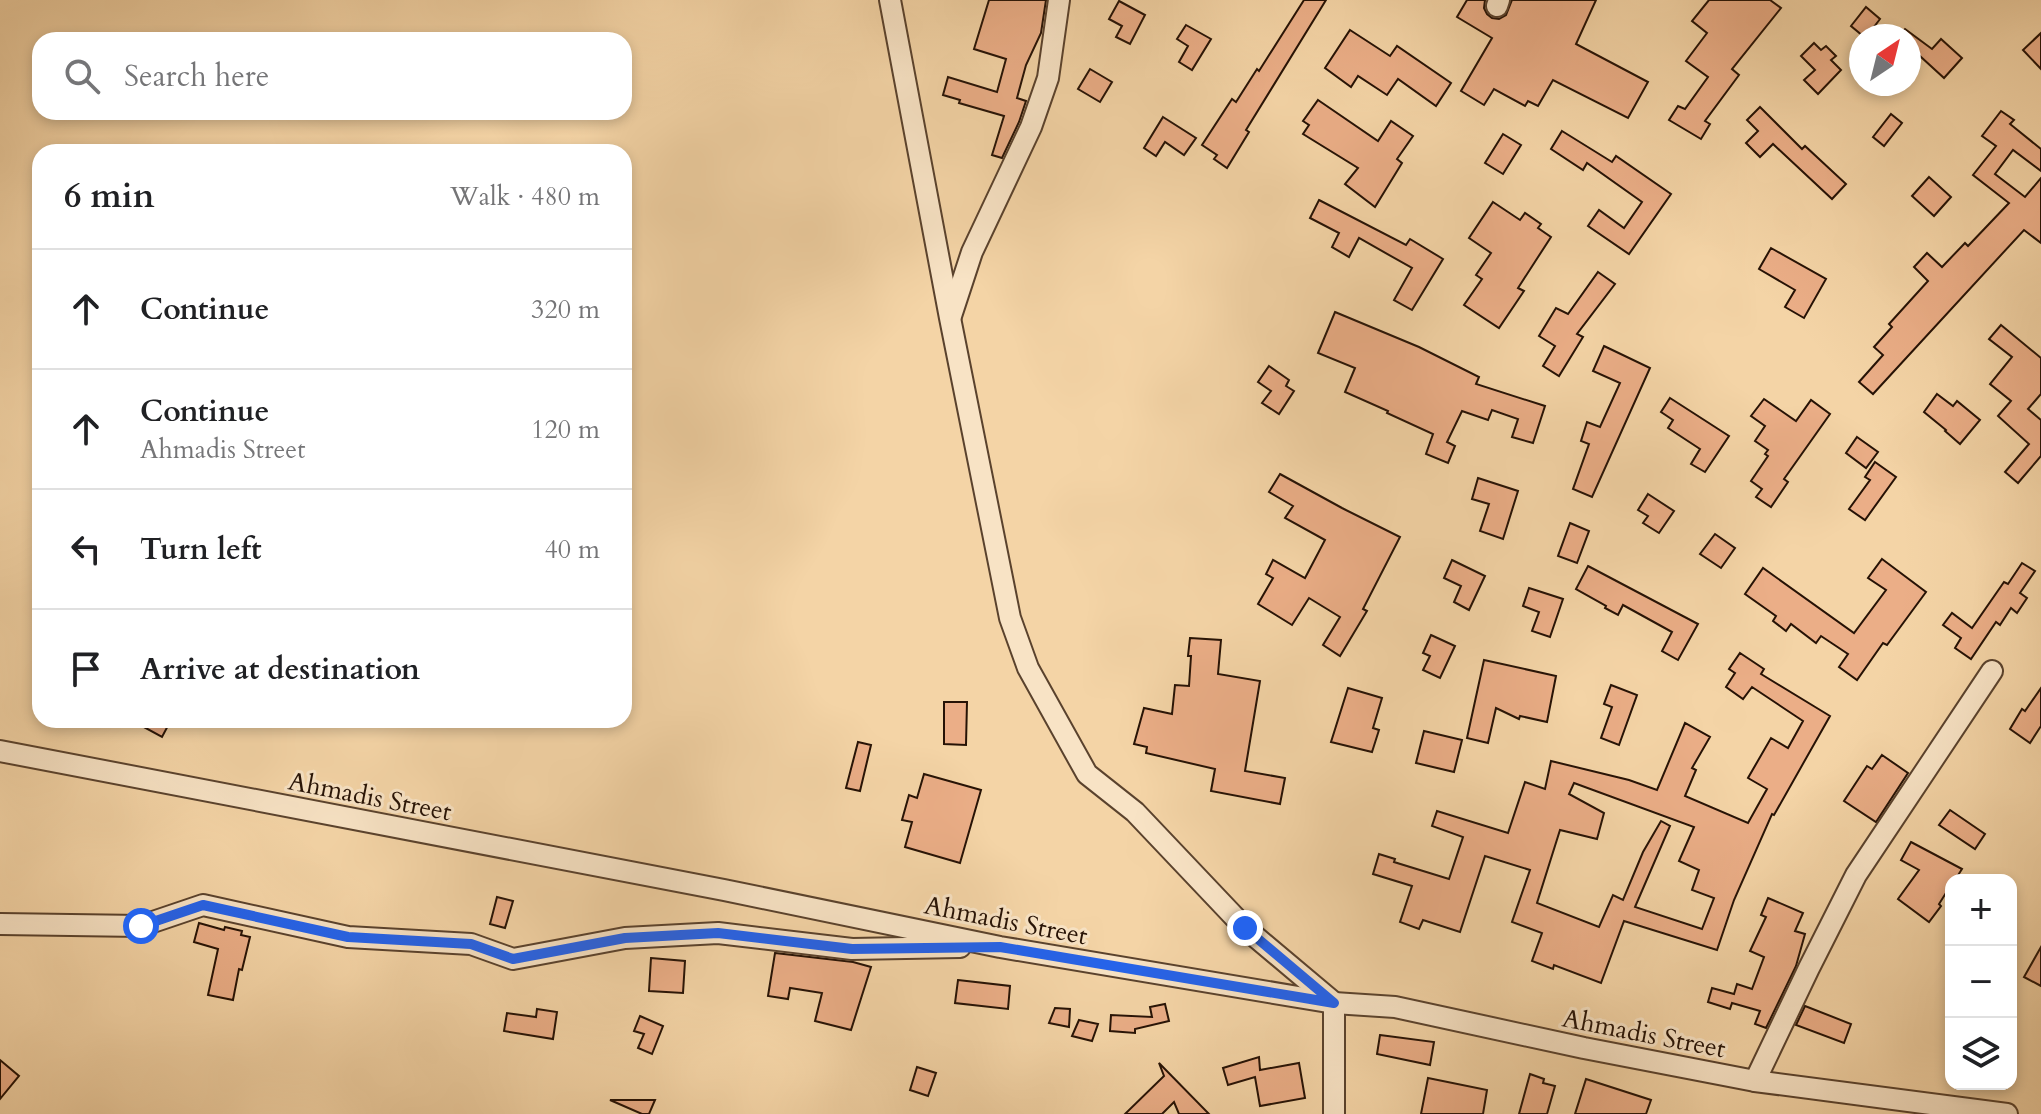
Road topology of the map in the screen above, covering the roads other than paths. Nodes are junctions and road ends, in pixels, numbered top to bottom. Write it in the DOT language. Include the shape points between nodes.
graph roads {
  1 [pos="890,0"];
  2 [pos="1059,0"];
  3 [pos="950,318"];
  4 [pos="1992,671"];
  5 [pos="0,751"];
  6 [pos="0,924"];
  7 [pos="1000,947"];
  8 [pos="1334,1003"];
  9 [pos="1755,1081"];
  10 [pos="1334,1114"];
  11 [pos="2007,1114"];
  1 -- 3 [label="street"];
  2 -- 3 [label="street" via="1048,78 1031,127 972,252"];
  3 -- 8 [label="street" via="1010,618 1028,668 1087,774 1135,812 1245,928"];
  4 -- 9 [label="street" via="1856,875"];
  5 -- 7 [label="street, Ahmadis Street"];
  6 -- 7 [label="street" via="141,926 203,905 348,937 471,944 513,959 625,938 718,933 852,949"];
  7 -- 8 [label="street, Ahmadis Street"];
  8 -- 9 [label="street, Ahmadis Street" via="1395,1007"];
  8 -- 10 [label="street"];
  9 -- 11 [label="street, Ahmadis Street"];
}
